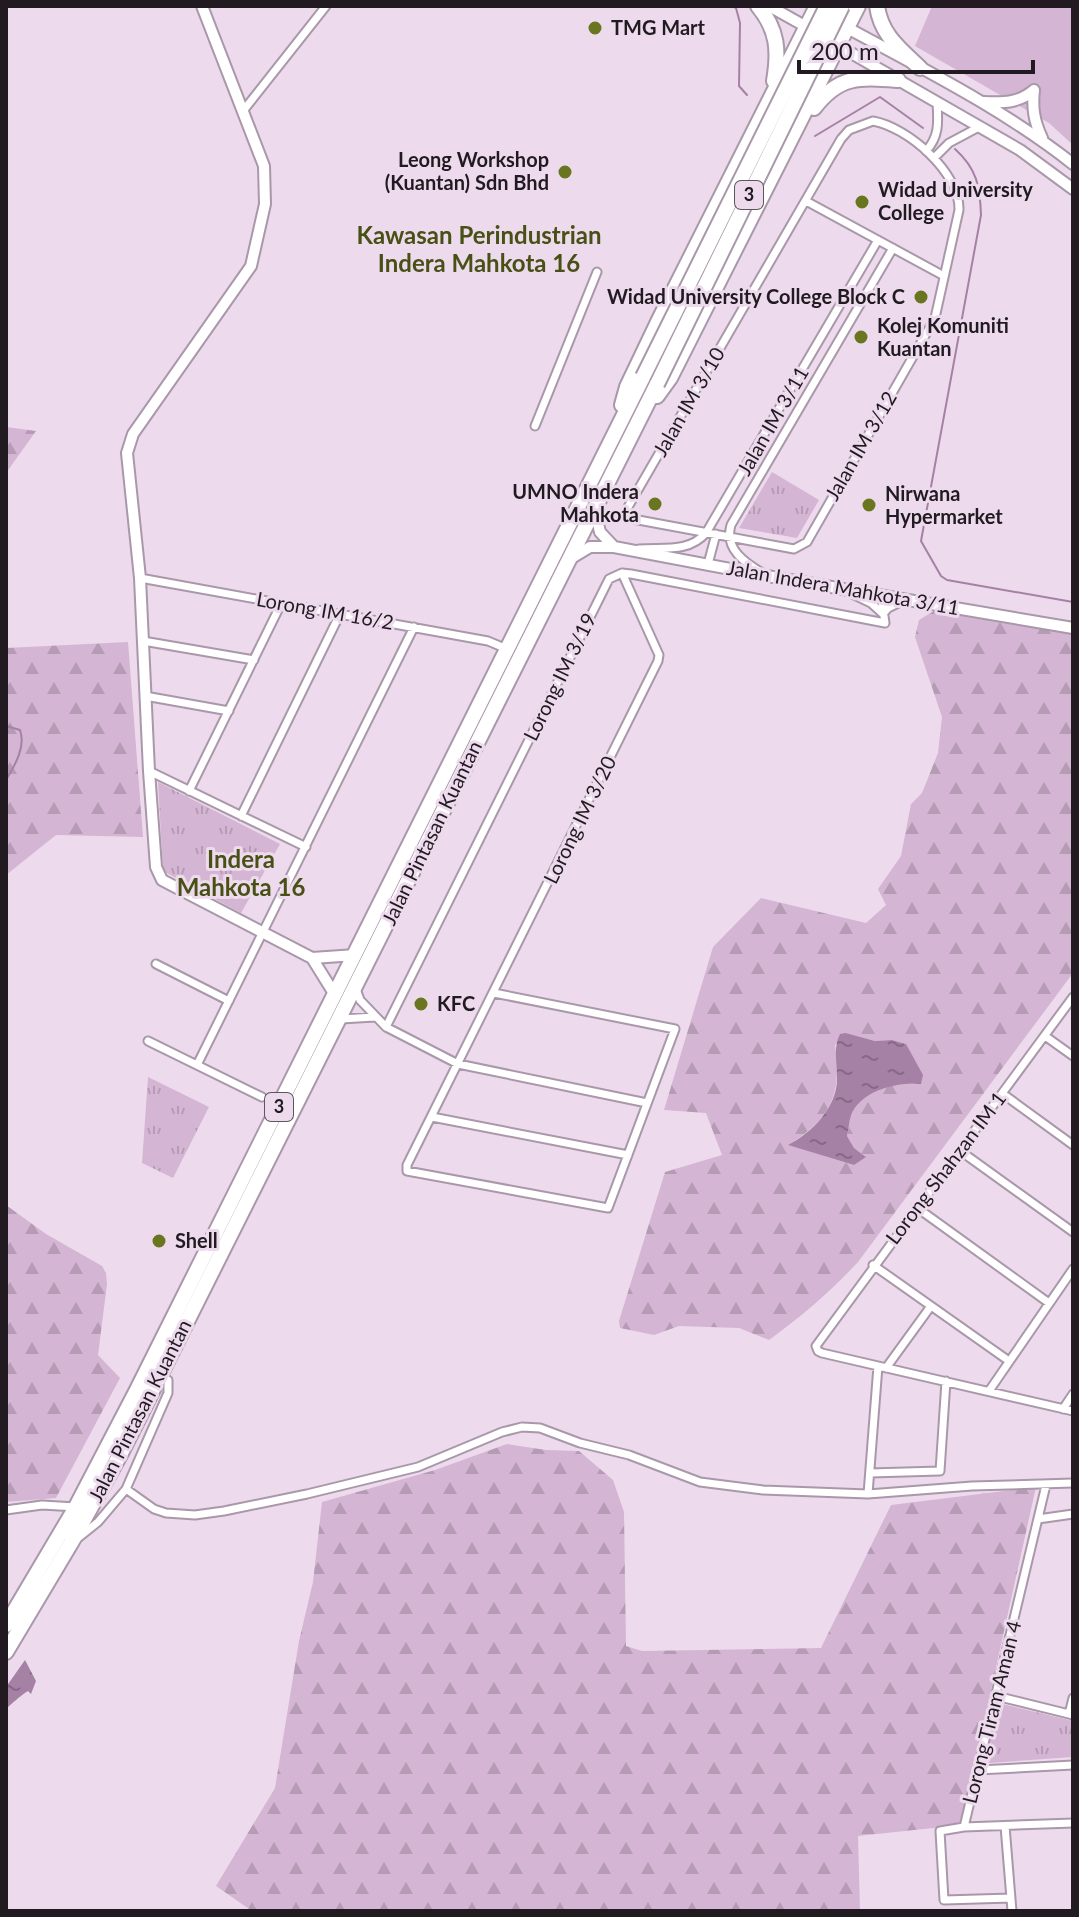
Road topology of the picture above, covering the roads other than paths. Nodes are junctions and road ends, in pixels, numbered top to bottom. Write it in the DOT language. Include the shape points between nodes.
graph roads {
  1 [pos="202,6"];
  2 [pos="326,6"];
  3 [pos="758,6"];
  4 [pos="769,6"];
  5 [pos="842,6"];
  6 [pos="858,6"];
  7 [pos="877,6"];
  8 [pos="817,7"];
  9 [pos="806,27"];
  10 [pos="848,28"];
  11 [pos="839,46"];
  12 [pos="791,58"];
  13 [pos="920,68"];
  14 [pos="826,70"];
  15 [pos="898,80"];
  16 [pos="771,97"];
  17 [pos="937,102"];
  18 [pos="982,102"];
  19 [pos="243,111"];
  20 [pos="1020,126"];
  21 [pos="979,127"];
  22 [pos="796,130"];
  23 [pos="1044,141"];
  24 [pos="1020,150"];
  25 [pos="926,151"];
  26 [pos="934,158"];
  27 [pos="1073,164"];
  28 [pos="1073,189"];
  29 [pos="806,201"];
  30 [pos="878,240"];
  31 [pos="893,248"];
  32 [pos="597,272"];
  33 [pos="944,276"];
  34 [pos="806,365"];
  35 [pos="820,373"];
  36 [pos="650,381"];
  37 [pos="638,422"];
  38 [pos="535,426"];
  39 [pos="616,432"];
  40 [pos="595,505"];
  41 [pos="706,533"];
  42 [pos="716,534"];
  43 [pos="729,537"];
  44 [pos="614,547"];
  45 [pos="633,550"];
  46 [pos="566,563"];
  47 [pos="708,564"];
  48 [pos="622,573"];
  49 [pos="140,578"];
  50 [pos="778,578"];
  51 [pos="844,589"];
  52 [pos="881,595"];
  53 [pos="908,599"];
  54 [pos="281,604"];
  55 [pos="340,614"];
  56 [pos="884,619"];
  57 [pos="414,627"];
  58 [pos="1073,628"];
  59 [pos="143,641"];
  60 [pos="507,649"];
  61 [pos="254,660"];
  62 [pos="145,696"];
  63 [pos="229,711"];
  64 [pos="149,771"];
  65 [pos="189,791"];
  66 [pos="241,816"];
  67 [pos="306,847"];
  68 [pos="263,933"];
  69 [pos="356,955"];
  70 [pos="312,958"];
  71 [pos="156,964"];
  72 [pos="356,989"];
  73 [pos="494,993"];
  74 [pos="335,995"];
  75 [pos="1073,997"];
  76 [pos="229,1001"];
  77 [pos="375,1017"];
  78 [pos="341,1019"];
  79 [pos="386,1027"];
  80 [pos="1045,1036"];
  81 [pos="148,1041"];
  82 [pos="1073,1056"];
  83 [pos="458,1064"];
  84 [pos="197,1065"];
  85 [pos="1003,1094"];
  86 [pos="262,1097"];
  87 [pos="647,1103"];
  88 [pos="432,1117"];
  89 [pos="1073,1145"];
  90 [pos="959,1150"];
  91 [pos="628,1155"];
  92 [pos="916,1207"];
  93 [pos="1073,1232"];
  94 [pos="873,1265"];
  95 [pos="1073,1269"];
  96 [pos="1049,1303"];
  97 [pos="931,1306"];
  98 [pos="1009,1361"];
  99 [pos="882,1367"];
  100 [pos="159,1375"];
  101 [pos="946,1381"];
  102 [pos="989,1391"];
  103 [pos="1073,1394"];
  104 [pos="1063,1409"];
  105 [pos="1073,1411"];
  106 [pos="870,1473"];
  107 [pos="1073,1483"];
  108 [pos="1046,1485"];
  109 [pos="126,1489"];
  110 [pos="868,1494"];
  111 [pos="76,1507"];
  112 [pos="6,1510"];
  113 [pos="1073,1514"];
  114 [pos="1038,1519"];
  115 [pos="71,1543"];
  116 [pos="6,1625"];
  117 [pos="6,1652"];
  118 [pos="996,1696"];
  119 [pos="1073,1698"];
  120 [pos="1071,1714"];
  121 [pos="1073,1765"];
  122 [pos="978,1770"];
  123 [pos="1073,1823"];
  124 [pos="1005,1826"];
  125 [pos="964,1827"];
  126 [pos="1011,1898"];
  127 [pos="1012,1911"];
  1 -- 19 [label="street"];
  2 -- 19 [label="street"];
  3 -- 16 [label="highway" via="777,37"];
  4 -- 9 [label="street"];
  5 -- 36 [label="highway, Jalan Pintasan Kuantan / 3, bridge"];
  6 -- 10 [label="highway"];
  7 -- 13 [label="highway" via="889,39"];
  8 -- 9 [label="highway"];
  8 -- 10 [label="street"];
  8 -- 36 [label="highway, Jalan Pintasan Kuantan / 3, bridge"];
  9 -- 11 [label="street"];
  9 -- 12 [label="highway"];
  10 -- 11 [label="highway"];
  10 -- 13 [label="street"];
  11 -- 14 [label="highway"];
  11 -- 15 [label="street"];
  12 -- 14 [label="highway" via="799,48 813,46 824,55"];
  12 -- 16 [label="highway"];
  13 -- 18 [label="street"];
  14 -- 22 [label="highway"];
  15 -- 17 [label="street"];
  15 -- 22 [label="highway" via="840,83"];
  16 -- 39 [label="highway" via="627,387"];
  17 -- 21 [label="street"];
  17 -- 25 [label="street" via="936,139"];
  18 -- 20 [label="street"];
  18 -- 23 [label="street" via="1020,100 1034,90 1035,123"];
  19 -- 49 [label="street" via="264,166 265,204 255,253 243,279 129,443"];
  20 -- 23 [label="street"];
  20 -- 24 [label="street"];
  21 -- 24 [label="street"];
  21 -- 26 [label="street"];
  22 -- 37 [label="highway" via="670,378"];
  23 -- 27 [label="street"];
  24 -- 28 [label="street"];
  25 -- 26 [label="street, Jalan IM 3/12"];
  25 -- 29 [label="street, Jalan IM 3/12" via="884,123 861,124 841,139"];
  26 -- 33 [label="street, Jalan IM 3/12" via="948,173 959,202"];
  29 -- 30 [label="street"];
  29 -- 41 [label="street, Jalan IM 3/10" via="628,507 633,519"];
  30 -- 31 [label="street"];
  30 -- 34 [label="street, Jalan IM 3/11"];
  31 -- 33 [label="street"];
  31 -- 35 [label="street, Jalan IM 3/11"];
  32 -- 38 [label="street"];
  33 -- 43 [label="street, Jalan IM 3/12" via="935,318 807,542 794,549"];
  34 -- 35 [label="street"];
  34 -- 41 [label="street, Jalan IM 3/11"];
  35 -- 43 [label="street, Jalan IM 3/11" via="731,525"];
  36 -- 37 [label="highway, Jalan Pintasan Kuantan / 3"];
  36 -- 39 [label="highway, Jalan Pintasan Kuantan / 3"];
  37 -- 40 [label="highway, Jalan Pintasan Kuantan / 3"];
  39 -- 60 [label="highway, Jalan Pintasan Kuantan / 3"];
  40 -- 44 [label="street" via="600,532"];
  40 -- 46 [label="highway, Jalan Pintasan Kuantan / 3"];
  41 -- 42 [label="street, Jalan IM 3/10"];
  41 -- 45 [label="street" via="682,547"];
  42 -- 43 [label="street, Jalan IM 3/10"];
  42 -- 47 [label="street"];
  43 -- 50 [label="street" via="743,559"];
  44 -- 45 [label="street, Jalan Indera Mahkota 3/11"];
  44 -- 46 [label="street, Jalan Indera Mahkota 3/11" via="590,547"];
  45 -- 47 [label="street, Jalan Indera Mahkota 3/11"];
  46 -- 72 [label="highway, Jalan Pintasan Kuantan / 3"];
  47 -- 50 [label="street, Jalan Indera Mahkota 3/11"];
  48 -- 56 [label="street"];
  48 -- 73 [label="street, Lorong IM 3/20" via="658,661"];
  48 -- 79 [label="street, Lorong IM 3/19" via="609,579"];
  49 -- 54 [label="street, Lorong IM 16/2"];
  49 -- 59 [label="street"];
  50 -- 51 [label="street, Jalan Indera Mahkota 3/11"];
  51 -- 52 [label="street, Jalan Indera Mahkota 3/11"];
  51 -- 56 [label="street" via="871,603"];
  52 -- 53 [label="street, Jalan Indera Mahkota 3/11"];
  52 -- 56 [label="street"];
  53 -- 56 [label="street" via="888,608"];
  53 -- 58 [label="street, Jalan Indera Mahkota 3/11"];
  54 -- 55 [label="street, Lorong IM 16/2"];
  54 -- 61 [label="street"];
  55 -- 57 [label="street, Lorong IM 16/2"];
  55 -- 66 [label="street"];
  57 -- 60 [label="street, Lorong IM 16/2"];
  57 -- 67 [label="street"];
  59 -- 61 [label="street"];
  59 -- 62 [label="street"];
  60 -- 69 [label="highway, Jalan Pintasan Kuantan / 3"];
  61 -- 63 [label="street"];
  62 -- 63 [label="street"];
  62 -- 64 [label="street"];
  63 -- 65 [label="street"];
  64 -- 65 [label="street"];
  64 -- 68 [label="street" via="155,861 162,880"];
  65 -- 66 [label="street"];
  66 -- 67 [label="street"];
  67 -- 68 [label="street"];
  68 -- 70 [label="street"];
  68 -- 76 [label="street"];
  69 -- 70 [label="street"];
  69 -- 74 [label="highway, Jalan Pintasan Kuantan / 3"];
  70 -- 74 [label="street"];
  71 -- 76 [label="street"];
  72 -- 77 [label="street"];
  72 -- 78 [label="highway, Jalan Pintasan Kuantan / 3"];
  73 -- 83 [label="street, Lorong IM 3/20"];
  73 -- 87 [label="street" via="675,1029"];
  74 -- 111 [label="highway, Jalan Pintasan Kuantan / 3"];
  75 -- 80 [label="street, Lorong Shahzan IM 1"];
  76 -- 84 [label="street"];
  77 -- 78 [label="street"];
  77 -- 79 [label="street"];
  78 -- 100 [label="highway, Jalan Pintasan Kuantan / 3"];
  79 -- 83 [label="street"];
  80 -- 82 [label="street"];
  80 -- 85 [label="street, Lorong Shahzan IM 1"];
  81 -- 84 [label="street"];
  83 -- 87 [label="street"];
  83 -- 88 [label="street, Lorong IM 3/20"];
  84 -- 86 [label="street"];
  85 -- 89 [label="street"];
  85 -- 90 [label="street, Lorong Shahzan IM 1"];
  87 -- 91 [label="street"];
  88 -- 91 [label="street"];
  88 -- 91 [label="street, Lorong IM 3/20" via="407,1171 608,1208"];
  90 -- 92 [label="street, Lorong Shahzan IM 1"];
  90 -- 93 [label="street"];
  92 -- 94 [label="street, Lorong Shahzan IM 1"];
  92 -- 96 [label="street"];
  94 -- 97 [label="street"];
  94 -- 99 [label="street, Lorong Shahzan IM 1" via="816,1346 818,1351"];
  95 -- 96 [label="street"];
  96 -- 98 [label="street"];
  97 -- 98 [label="street"];
  97 -- 99 [label="street"];
  98 -- 102 [label="street"];
  99 -- 101 [label="street"];
  99 -- 106 [label="street"];
  100 -- 109 [label="street" via="168,1380 168,1393"];
  100 -- 115 [label="highway, Jalan Pintasan Kuantan / 3"];
  101 -- 102 [label="street"];
  101 -- 106 [label="street" via="940,1471"];
  102 -- 104 [label="street"];
  103 -- 104 [label="street"];
  104 -- 105 [label="street"];
  106 -- 110 [label="street"];
  107 -- 108 [label="street"];
  108 -- 110 [label="street"];
  108 -- 114 [label="street, Lorong Tiram Aman 4"];
  109 -- 110 [label="street" via="166,1513 224,1511 418,1467 522,1427 629,1455 700,1482"];
  109 -- 115 [label="street"];
  111 -- 112 [label="street"];
  111 -- 116 [label="highway, Jalan Pintasan Kuantan / 3"];
  113 -- 114 [label="street"];
  114 -- 118 [label="street, Lorong Tiram Aman 4"];
  115 -- 117 [label="highway, Jalan Pintasan Kuantan / 3"];
  118 -- 120 [label="street"];
  118 -- 122 [label="street, Lorong Tiram Aman 4"];
  119 -- 120 [label="street"];
  121 -- 122 [label="street"];
  122 -- 125 [label="street, Lorong Tiram Aman 4"];
  123 -- 124 [label="street"];
  124 -- 125 [label="street"];
  124 -- 126 [label="street"];
  125 -- 126 [label="street, Lorong Tiram Aman 4" via="939,1834 944,1900"];
  126 -- 127 [label="street"];
}
